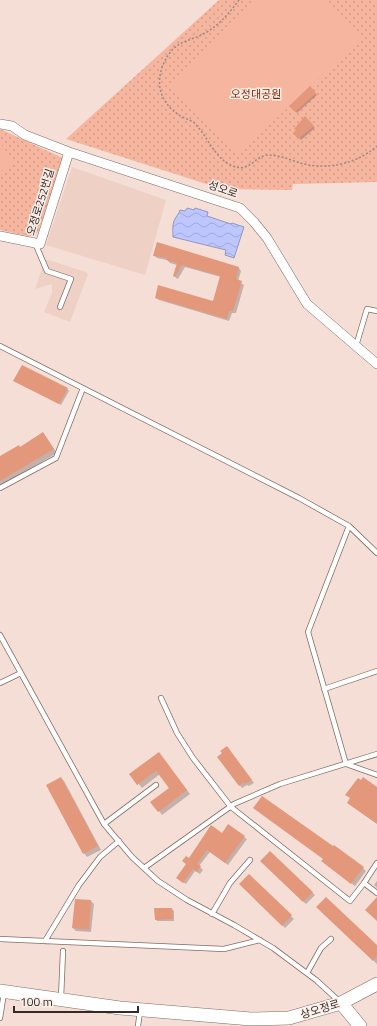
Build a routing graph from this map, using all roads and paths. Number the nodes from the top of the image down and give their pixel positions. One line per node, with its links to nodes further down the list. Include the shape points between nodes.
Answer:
1 (239, 0): 3 (path, via 215,26 204,34 182,42 172,50 162,69 159,88 171,108 196,124 222,159 233,166 248,166 262,156 268,155 306,164 334,165 354,160)
2 (0, 124): 4 (street, 성오로, via 12,126 25,135)
3 (377, 146)
4 (68, 152): 6 (street, 오정로252번길, via 40,244); 10 (street, 성오로, via 240,208 267,238 307,304)
5 (0, 236): 6 (street, 오정로252번길)
6 (35, 243): 7 (lane, via 47,271 71,279)
7 (60, 307)
8 (377, 311): 10 (lane, via 367,309)
9 (0, 346): 12 (lane)
10 (356, 346): 11 (street, 성오로)
11 (377, 364)
12 (83, 388): 13 (lane, via 56,458); 14 (lane)
13 (0, 488)
14 (349, 526): 15 (lane); 20 (lane, via 308,632)
15 (377, 553)
16 (0, 635): 18 (lane)
17 (377, 671): 20 (lane)
18 (21, 673): 19 (lane); 27 (lane)
19 (0, 683)
20 (324, 689): 23 (lane)
21 (161, 698): 26 (lane, via 177,733)
22 (377, 754): 23 (lane)
23 (346, 764): 24 (lane); 26 (lane, via 280,784)
24 (377, 775)
25 (156, 785): 27 (lane)
26 (230, 807): 31 (lane); 32 (lane, via 350,901)
27 (104, 824): 28 (lane)
28 (119, 841): 31 (lane); 38 (lane, via 100,857)
29 (250, 860): 34 (lane, via 230,883)
30 (377, 863): 32 (lane)
31 (144, 868): 34 (lane, via 158,881)
32 (364, 883): 33 (lane)
33 (377, 893)
34 (212, 914): 37 (lane)
35 (0, 939): 38 (lane)
36 (331, 939): 40 (lane, via 321,948)
37 (260, 940): 38 (lane, via 224,948); 40 (lane)
38 (45, 941)
39 (63, 951): 43 (lane)
40 (307, 973): 44 (lane)
41 (377, 984): 44 (street, 상오정로)
42 (2, 991): 43 (street, 상오정로); 46 (lane, 상오정로)
43 (61, 1000): 45 (street, 상오정로)
44 (342, 1003): 47 (street, 상오정로); 49 (street)
45 (140, 1010): 47 (street, 상오정로); 48 (lane)
46 (0, 1018)
47 (292, 1023)
48 (138, 1026)
49 (360, 1026)

